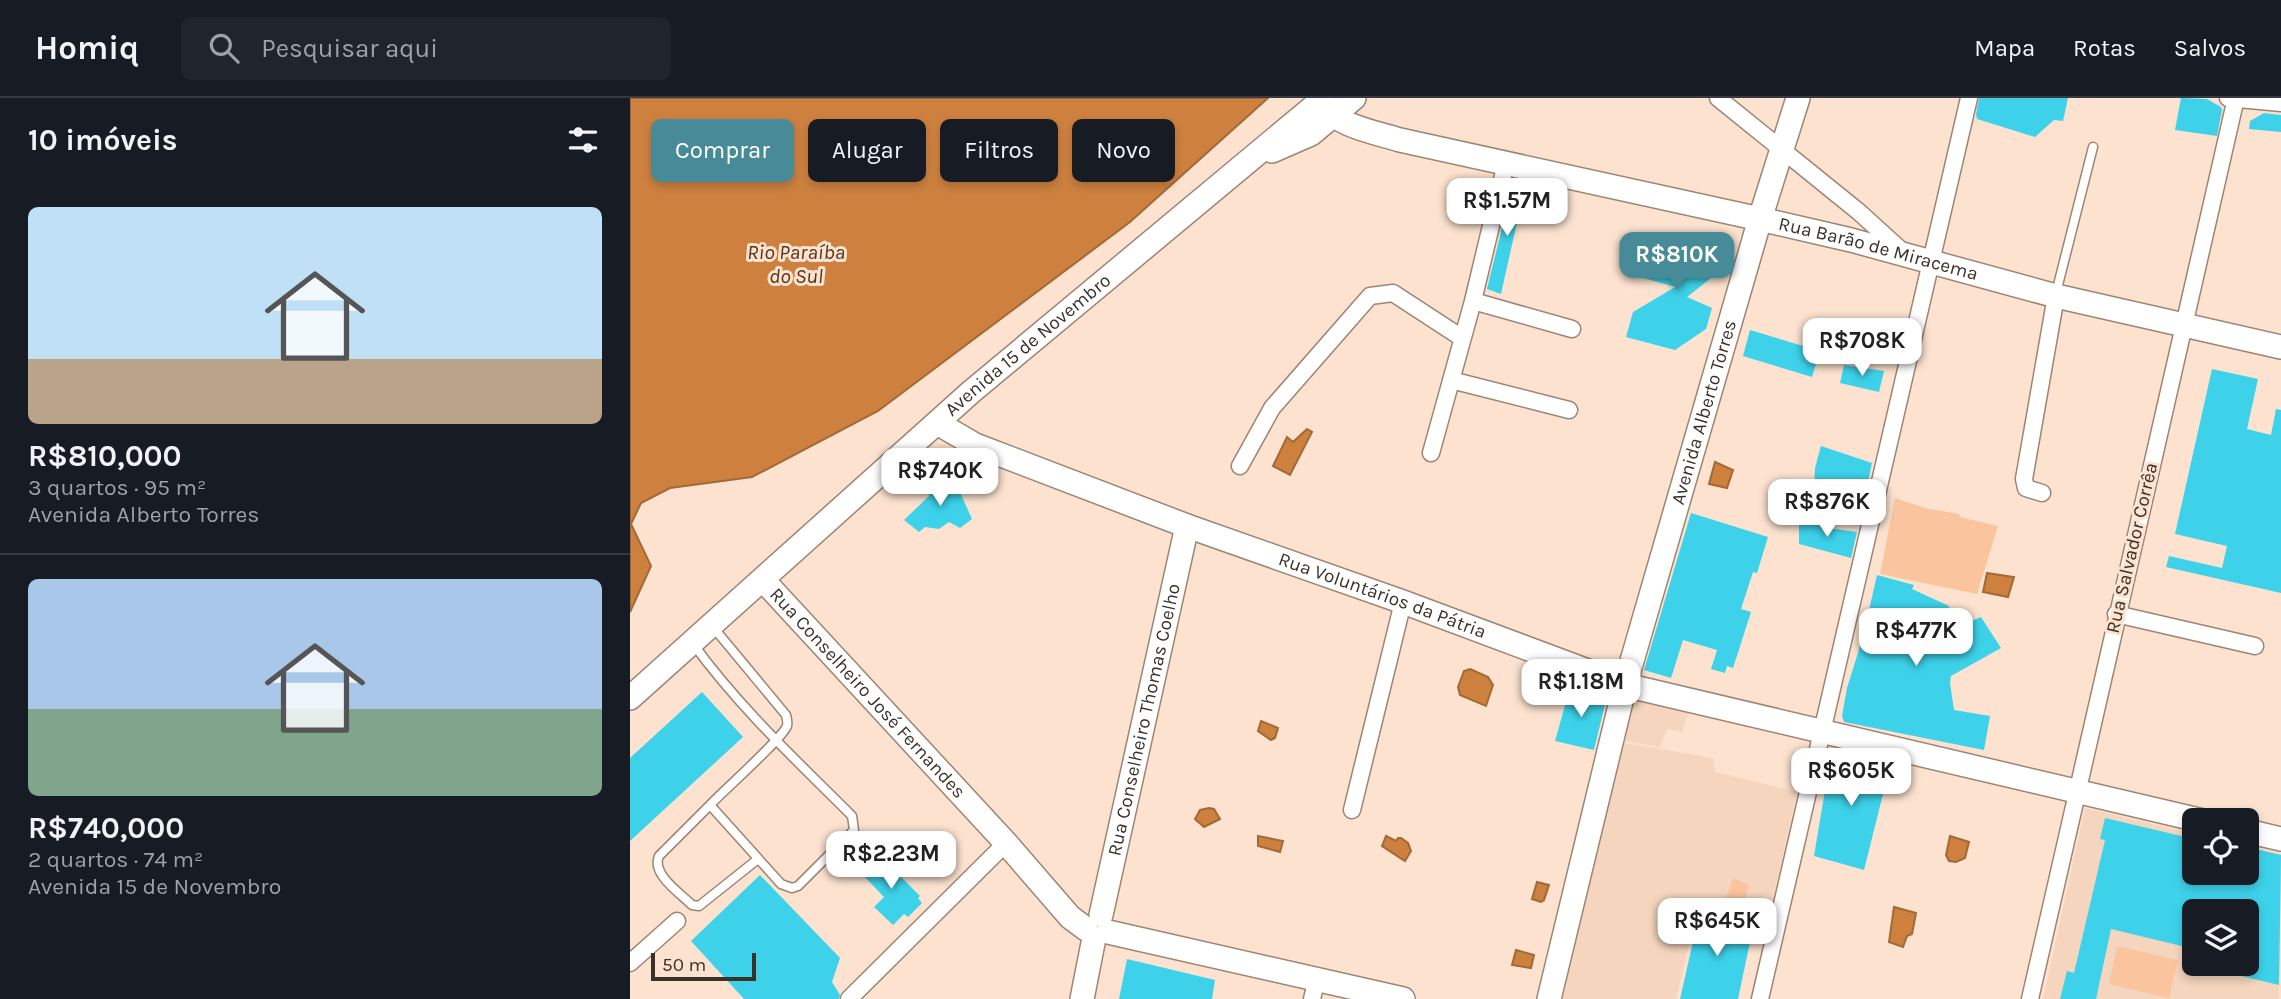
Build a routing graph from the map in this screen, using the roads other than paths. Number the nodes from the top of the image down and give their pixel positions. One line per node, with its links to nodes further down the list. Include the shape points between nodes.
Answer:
1 (1354, 98): 7 (main road, Avenida 15 de Novembro)
2 (1718, 98): 9 (street)
3 (1798, 98): 9 (main road, Avenida Alberto Torres)
4 (1969, 98): 15 (street)
5 (2233, 98): 6 (street); 18 (street, Rua Salvador Corrêa)
6 (2281, 103)
7 (1325, 106): 10 (main road, Rua Barão de Miracema, via 1362,129); 24 (main road, Avenida 15 de Novembro, via 1244,164)
8 (2093, 147): 16 (lane)
9 (1783, 150): 11 (street); 12 (main road, Avenida Alberto Torres)
10 (1506, 163): 12 (main road, Rua Barão de Miracema); 17 (street)
11 (1859, 212): 13 (street); 14 (street)
12 (1760, 219): 13 (main road, Rua Barão de Miracema); 35 (main road, Avenida Alberto Torres)
13 (1851, 240): 14 (main road, Rua Barão de Miracema)
14 (1907, 256): 15 (main road, Rua Barão de Miracema)
15 (1931, 262): 16 (main road, Rua Barão de Miracema); 37 (street)
16 (2056, 296): 18 (main road, Rua Barão de Miracema); 27 (street, via 2024,479 2026,488)
17 (1473, 301): 19 (street); 20 (street)
18 (2185, 323): 21 (main road, Rua Barão de Miracema); 31 (street, Rua Salvador Corrêa)
19 (1572, 329)
20 (1462, 338): 22 (street); 26 (street, via 1393,293 1370,296 1272,408)
21 (2281, 347)
22 (1451, 380): 23 (street); 25 (street)
23 (1569, 410)
24 (939, 424): 28 (main road, Rua Voluntários da Pátria, via 975,445); 29 (main road, Avenida 15 de Novembro)
25 (1431, 453)
26 (1240, 466)
27 (2042, 494)
28 (1187, 526): 30 (main road, Rua Voluntários da Pátria); 48 (main road, Rua Conselheiro Thomas Coelho)
29 (763, 580): 32 (main road, Avenida 15 de Novembro); 45 (main road, Rua Conselheiro José Fernandes)
30 (1404, 602): 35 (main road, Rua Voluntários da Pátria); 41 (street)
31 (2116, 614): 34 (street); 39 (street, Rua Salvador Corrêa)
32 (711, 625): 33 (main road, Avenida 15 de Novembro); 38 (lane, via 786,715 786,727)
33 (692, 643): 36 (main road, Avenida 15 de Novembro); 38 (lane)
34 (2256, 646)
35 (1625, 685): 37 (main road, Rua Voluntários da Pátria); 54 (main road, Avenida Alberto Torres)
36 (630, 698)
37 (1822, 732): 39 (main road, Rua Voluntários da Pátria); 55 (street)
38 (775, 740): 40 (lane); 46 (lane, via 852,816 854,830 792,888 781,884)
39 (2077, 790): 42 (main road, Rua Voluntários da Pátria); 56 (street, Rua Salvador Corrêa)
40 (710, 805): 46 (lane); 46 (lane, via 659,856 658,870 692,905 699,906)
41 (1352, 810)
42 (2182, 816)
43 (2259, 834): 44 (main road)
44 (2281, 839)
45 (1006, 843): 48 (main road, Rua Conselheiro José Fernandes, via 1070,916); 51 (street)
46 (758, 859)
47 (677, 921): 49 (street)
48 (1098, 928): 50 (main road); 52 (main road, Rua Conselheiro Thomas Coelho)
49 (630, 963)
50 (1315, 988): 53 (main road)
51 (849, 999)
52 (1082, 999)
53 (1403, 999)
54 (1549, 999)
55 (1760, 999)
56 (2030, 999)

